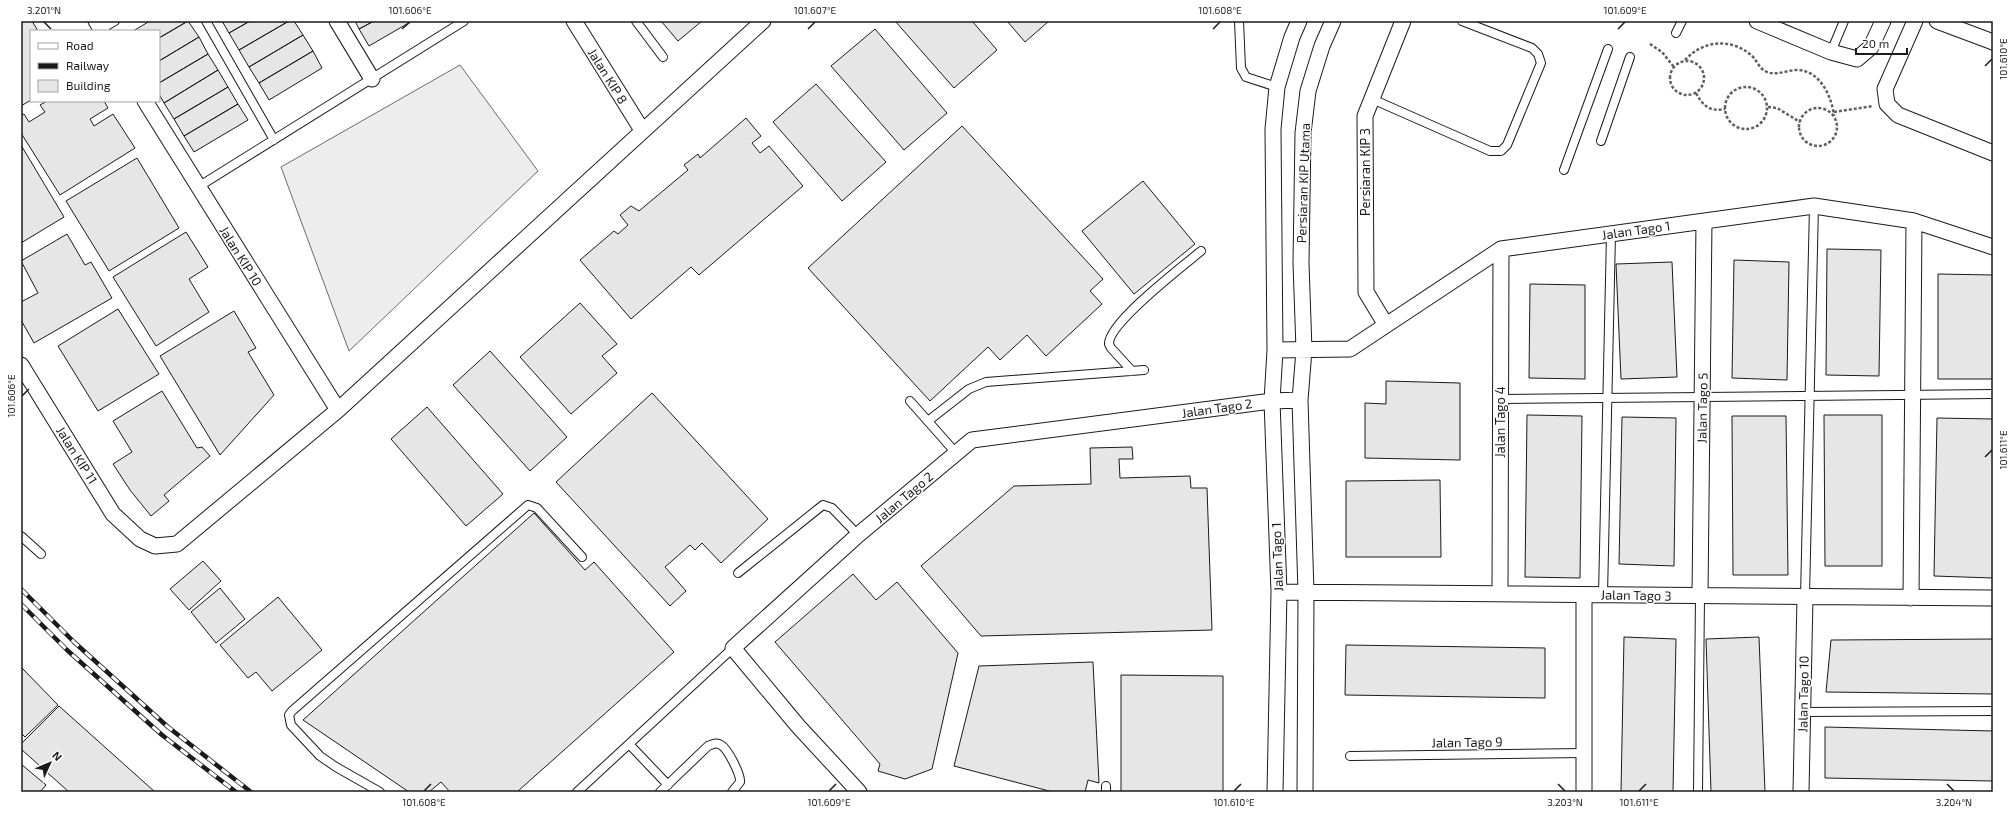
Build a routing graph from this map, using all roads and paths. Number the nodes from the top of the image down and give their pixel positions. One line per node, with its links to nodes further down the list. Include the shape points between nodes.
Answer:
1 (115, 21): 20 (lane)
2 (206, 21): 42 (lane)
3 (337, 21): 30 (street)
4 (464, 21): 19 (lane)
5 (574, 21): 41 (street, Jalan KIP 8)
6 (636, 21): 26 (lane)
7 (763, 21): 41 (street)
8 (1239, 21): 31 (lane, via 1243,74)
9 (1299, 21): 31 (street)
10 (1333, 21): 56 (street, Persiaran KIP Utama, via 1308,91 1303,133 1301,263)
11 (1403, 21): 33 (street, Persiaran KIP 3)
12 (1462, 21): 33 (lane, via 1532,48 1541,63 1507,145 1501,151 1490,151)
13 (1682, 21): 21 (lane)
14 (1757, 21): 25 (street)
15 (1844, 21): 25 (lane)
16 (1883, 21): 25 (street, via 1871,48 1857,59)
17 (1915, 21): 35 (street, via 1885,89)
18 (1937, 21): 22 (street)
19 (454, 24): 30 (lane)
20 (100, 27)
21 (1676, 33)
22 (1993, 42)
23 (1650, 44): 29 (path, via 1662,52)
24 (1608, 49): 45 (lane)
25 (1831, 52)
26 (663, 57)
27 (1630, 57): 43 (lane)
28 (1685, 60): 29 (path); 32 (path, via 1692,61 1703,69 1704,83); 38 (path, via 1698,48 1709,44 1732,44 1751,55 1766,72 1773,74 1796,70 1811,74 1826,90)
29 (1674, 67): 32 (path, via 1670,80 1672,87 1683,95)
30 (372, 79): 42 (lane)
31 (1277, 87): 55 (street, via 1272,173)
32 (1696, 93): 37 (path, via 1700,101 1709,108)
33 (1372, 99): 54 (street, Persiaran KIP 3, via 1365,116 1366,292)
34 (146, 102): 46 (street, Jalan KIP 10)
35 (1887, 104): 38 (path); 44 (street, via 1898,115)
36 (1768, 107): 37 (path, via 1764,121 1751,129 1737,127 1731,122); 37 (path, via 1762,93 1756,88 1741,87 1729,95); 40 (path, via 1777,108)
37 (1725, 109)
38 (1834, 112): 39 (path)
39 (1834, 116): 40 (path, via 1826,110 1814,109 1803,116); 40 (path, via 1838,126 1837,132 1829,143 1823,146 1810,144 1804,140)
40 (1800, 122)
41 (642, 130): 69 (street)
42 (274, 140): 46 (lane)
43 (1601, 141)
44 (1993, 153)
45 (1564, 170)
46 (198, 187): 69 (street, Jalan KIP 10)
47 (1814, 206): 48 (street, Jalan Tago 1); 49 (street, Jalan Tago 1); 62 (lane)
48 (1704, 221): 50 (street, Jalan Tago 1); 63 (street, Jalan Tago 5)
49 (1914, 221): 51 (street, Jalan Tago 1); 61 (street)
50 (1611, 234): 52 (street, Jalan Tago 1); 64 (lane)
51 (1993, 247)
52 (1501, 249): 54 (street, Jalan Tago 1); 65 (street, Jalan Tago 4)
53 (1201, 251): 59 (lane, via 1133,309 1111,335 1111,348)
54 (1386, 325): 56 (street, Jalan Tago 1, via 1350,348)
55 (1275, 350): 56 (street, Jalan Tago 1); 68 (street, Jalan Tago 1)
56 (1304, 350): 66 (street)
57 (21, 365): 69 (street, Jalan KIP 11, via 113,514 140,539 155,546 177,544)
58 (1144, 370): 59 (lane)
59 (1132, 371): 70 (lane, via 986,382 969,389)
60 (1993, 394): 61 (lane)
61 (1912, 395): 62 (lane); 84 (street)
62 (1810, 396): 63 (lane); 83 (lane)
63 (1702, 397): 64 (lane); 82 (street, Jalan Tago 5)
64 (1608, 398): 65 (lane); 81 (lane)
65 (1500, 399): 79 (street, Jalan Tago 4)
66 (1300, 400): 68 (street, Jalan Tago 2); 78 (street)
67 (910, 401): 70 (lane)
68 (1272, 401): 71 (street, Jalan Tago 2, via 972,440); 77 (street, Jalan Tago 1)
69 (338, 410)
70 (928, 421): 71 (lane)
71 (956, 453): 72 (street, Jalan Tago 2)
72 (858, 535): 76 (lane, via 832,508 823,505); 86 (street, Jalan Tago 2)
73 (21, 536): 74 (lane)
74 (41, 554)
75 (582, 557): 94 (lane, via 537,508 528,505 292,711 289,721 291,725 320,756)
76 (738, 572)
77 (1279, 592): 78 (street, Jalan Tago 3); 98 (street, Jalan Tago 1)
78 (1306, 592): 79 (street, Jalan Tago 3); 99 (street)
79 (1500, 594): 80 (street, Jalan Tago 3)
80 (1584, 595): 81 (street, Jalan Tago 3); 90 (street)
81 (1603, 595): 82 (street, Jalan Tago 3)
82 (1700, 596): 83 (street, Jalan Tago 3); 101 (lane)
83 (1805, 597): 84 (street, Jalan Tago 3); 88 (street, Jalan Tago 10)
84 (1911, 598): 85 (street, Jalan Tago 3)
85 (1993, 598)
86 (733, 648): 89 (lane); 97 (street, via 798,726)
87 (1993, 711): 88 (lane)
88 (1803, 712): 102 (street, Jalan Tago 10)
89 (629, 744): 92 (lane); 93 (lane)
90 (1584, 753): 91 (lane, Jalan Tago 9); 100 (street)
91 (1350, 756)
92 (668, 784): 95 (lane); 96 (lane, via 714,743 724,748 740,774 740,782)
93 (583, 790)
94 (380, 792)
95 (660, 792)
96 (732, 792)
97 (859, 792)
98 (1275, 792)
99 (1305, 792)
100 (1584, 792)
101 (1698, 792)
102 (1801, 792)

